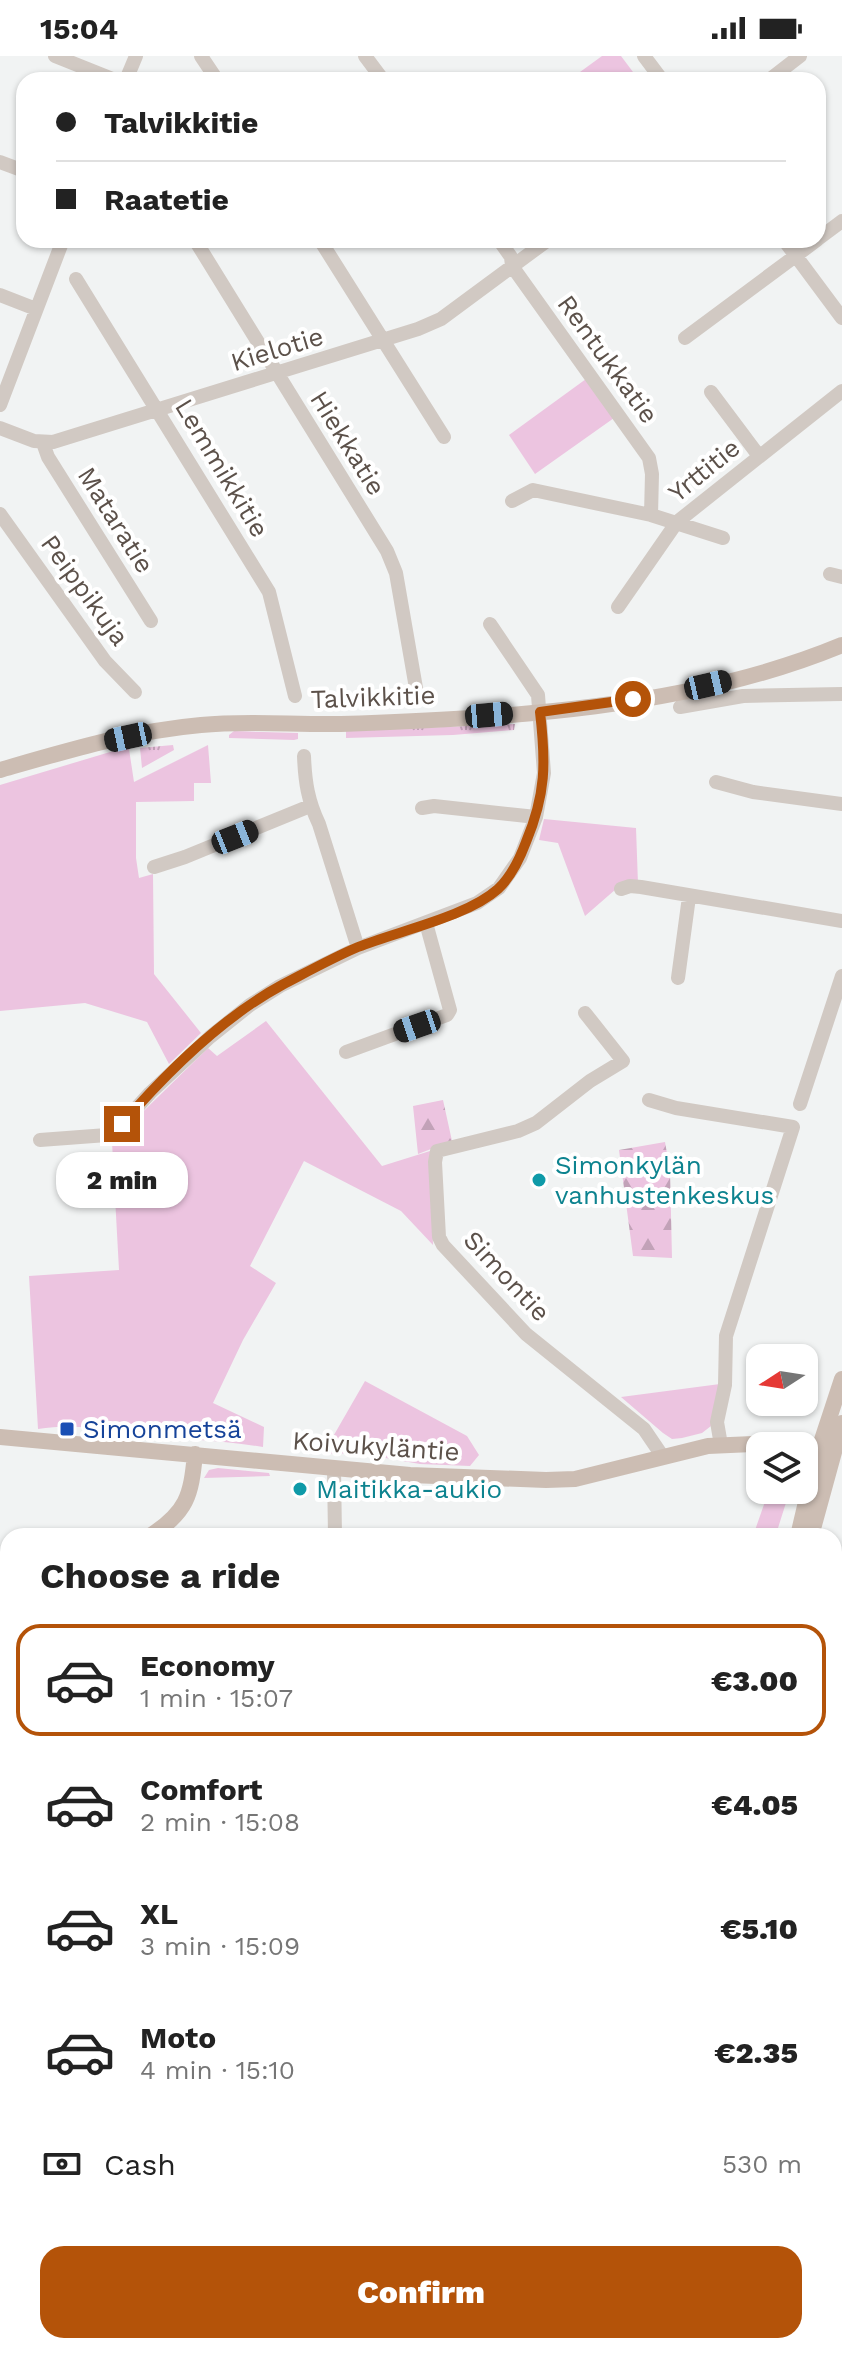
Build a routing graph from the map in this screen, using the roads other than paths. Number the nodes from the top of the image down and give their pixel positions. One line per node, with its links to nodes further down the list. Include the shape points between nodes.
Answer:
1 (55, 56): 3 (street)
2 (800, 56): 4 (street)
3 (95, 72)
4 (779, 72)
5 (842, 221): 6 (street)
6 (826, 233)
7 (60, 248): 18 (street)
8 (200, 248): 22 (street, Hiekkatie)
9 (325, 248): 21 (street)
10 (505, 248): 15 (street, Rentukkatie)
11 (537, 248): 15 (street, Kielotie)
12 (790, 248): 14 (street)
13 (806, 248): 14 (street)
14 (796, 256): 19 (street); 20 (street)
15 (512, 266): 21 (street, Kielotie, via 441,319); 33 (street, Rentukkatie, via 649,458)
16 (76, 279): 26 (street, Lemmikkitie)
17 (0, 295): 18 (street)
18 (36, 309): 25 (street)
19 (842, 318)
20 (685, 338)
21 (384, 340): 22 (street, Kielotie); 28 (street)
22 (276, 374): 26 (street, Kielotie); 40 (street, Hiekkatie, via 393,562)
23 (842, 391): 30 (street, Yrttitie)
24 (711, 392): 30 (street)
25 (0, 405)
26 (159, 411): 29 (street, Kielotie); 43 (street, Lemmikkitie, via 269,592)
27 (0, 428): 29 (street)
28 (444, 437)
29 (43, 443): 37 (street, Mataratie)
30 (759, 456): 34 (street, Yrttitie)
31 (512, 501): 33 (street, via 533,490)
32 (0, 514): 41 (street, Peippikuja, via 105,661)
33 (651, 515): 34 (street)
34 (677, 522): 35 (street); 36 (street, Yrttitie)
35 (723, 538)
36 (618, 607)
37 (151, 621)
38 (490, 624): 45 (street, via 538,695)
39 (842, 645): 45 (main road, Talvikkitie, via 708,685)
40 (416, 688)
41 (135, 692)
42 (842, 694): 44 (street, via 743,696)
43 (295, 696)
44 (680, 707)
45 (540, 712): 47 (main road, Talvikkitie, via 201,725 83,746); 52 (street, via 544,773)
46 (304, 756): 50 (street)
47 (0, 770)
48 (716, 782): 49 (street)
49 (842, 804)
50 (310, 806): 53 (street); 58 (street)
51 (422, 808): 52 (street)
52 (536, 817): 57 (street, via 520,858 499,888 477,903)
53 (154, 867)
54 (621, 889): 55 (street, via 641,887)
55 (689, 897): 56 (street); 60 (street)
56 (842, 921)
57 (426, 923): 58 (street); 62 (street, via 450,1010 447,1015)
58 (358, 948): 65 (street, via 250,1005 107,1135)
59 (842, 976): 64 (street)
60 (678, 978)
61 (585, 1013): 72 (street, Simontie, via 623,1061 536,1123 437,1151 439,1237 526,1334 644,1429)
62 (346, 1052)
63 (649, 1100): 69 (street, via 793,1127 726,1336 725,1385 717,1422)
64 (800, 1104)
65 (40, 1140)
66 (842, 1379): 73 (main road)
67 (842, 1423): 73 (main road)
68 (0, 1437): 71 (main road, Koivukyläntie)
69 (721, 1445): 70 (main road, Koivukyläntie); 72 (main road, Koivukyläntie)
70 (746, 1446)
71 (195, 1454): 74 (main road, Koivukyläntie); 75 (main road, via 185,1504)
72 (663, 1457): 74 (main road, Koivukyläntie, via 561,1480)
73 (819, 1463): 77 (main road); 78 (main road)
74 (334, 1469): 76 (street)
75 (160, 1528)
76 (335, 1528)
77 (800, 1528)
78 (812, 1528)

